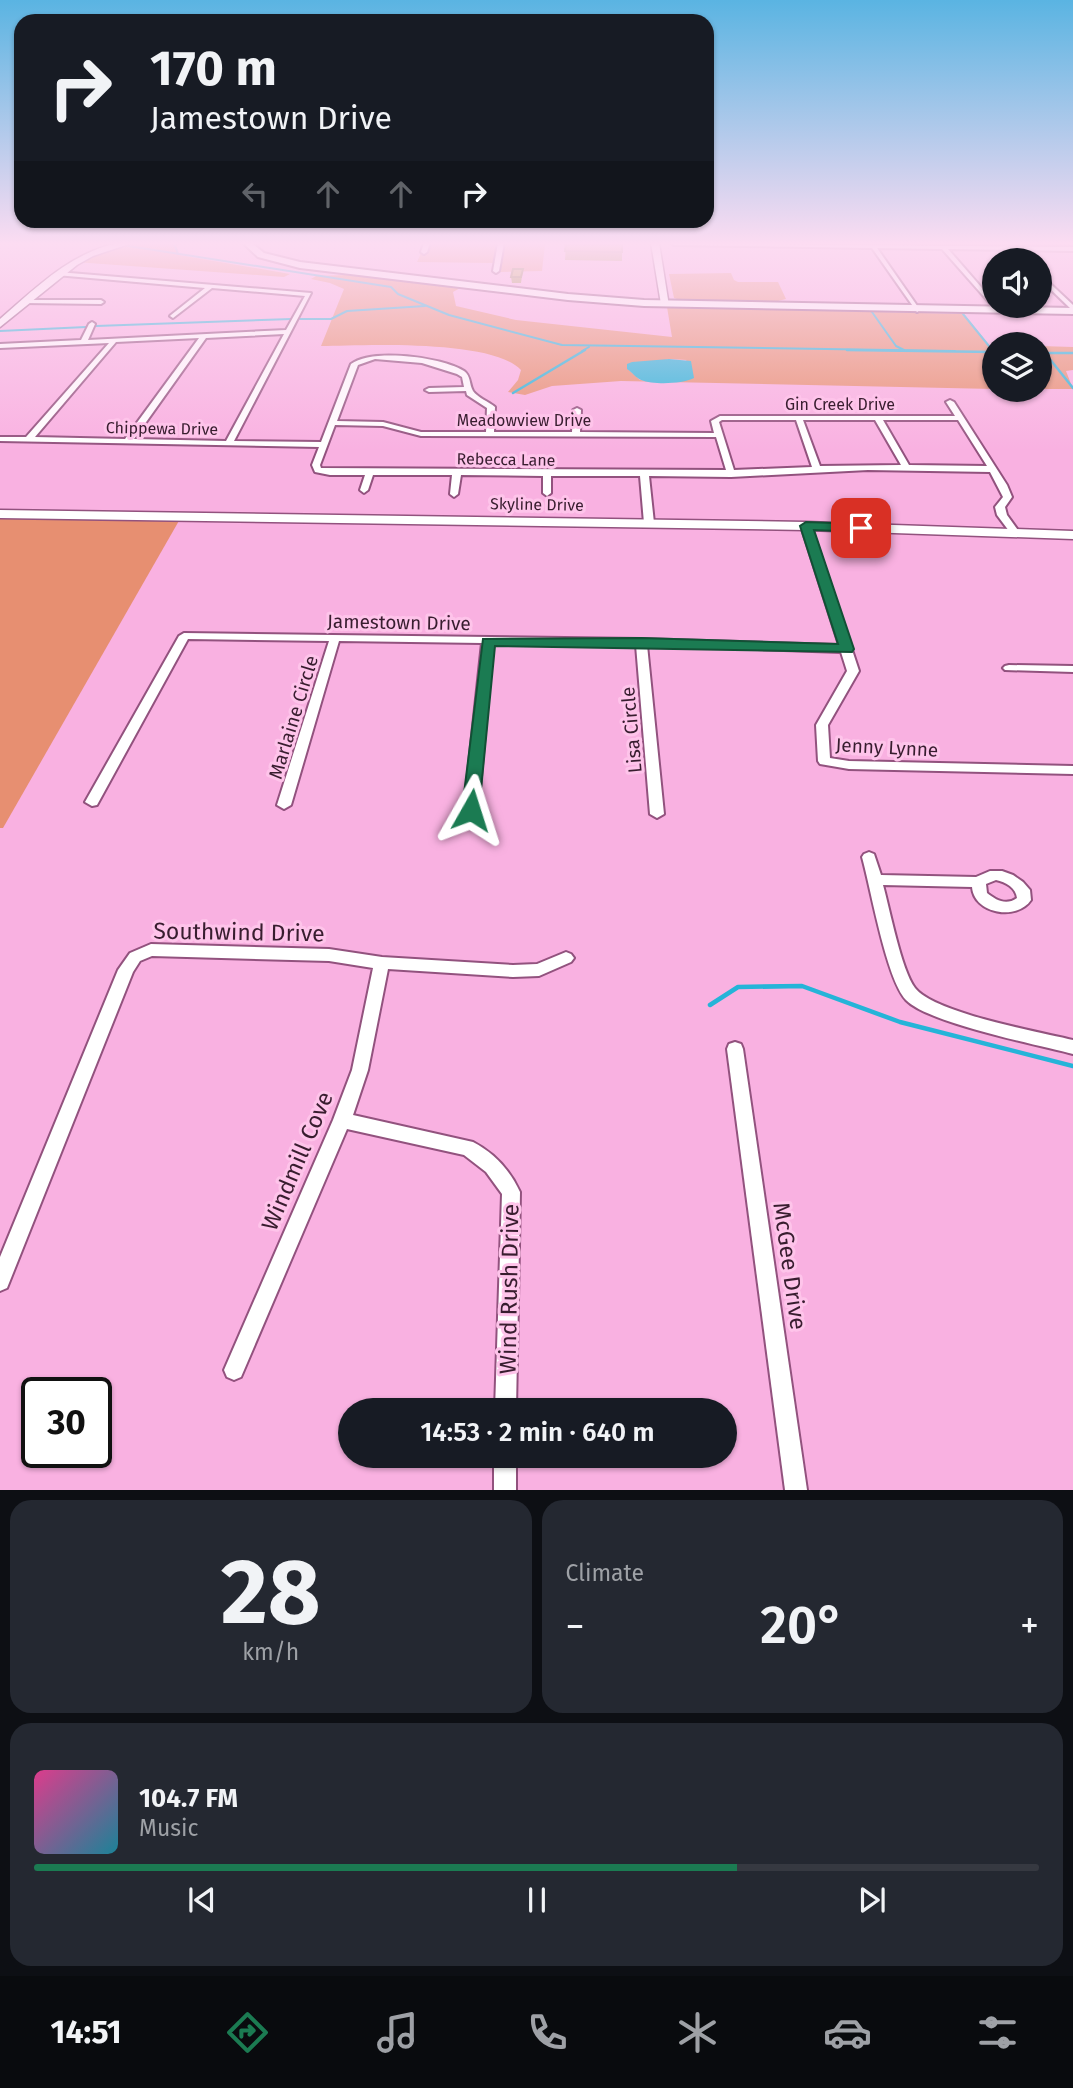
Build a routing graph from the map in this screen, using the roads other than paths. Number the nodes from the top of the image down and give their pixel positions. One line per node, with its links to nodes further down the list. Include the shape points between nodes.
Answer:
1 (14, 313): 5 (street)
2 (177, 313): 4 (street)
3 (299, 313): 7 (street)
4 (173, 316)
5 (0, 324)
6 (92, 324): 10 (street)
7 (288, 332): 8 (street); 26 (street)
8 (204, 337): 9 (street); 25 (street)
9 (114, 341): 10 (street); 24 (street)
10 (84, 342): 11 (street)
11 (0, 346)
12 (467, 389): 13 (street); 19 (street, Rebecca Lane, via 465,376 428,361 359,360); 20 (street, Rebecca Lane, via 491,407)
13 (429, 390)
14 (950, 402): 17 (street)
15 (577, 410): 21 (street)
16 (878, 418): 17 (street, Gin Creek Drive); 18 (street, Gin Creek Drive); 28 (street)
17 (960, 418): 30 (street)
18 (799, 419): 22 (street, Gin Creek Drive, via 720,418 715,421); 29 (street)
19 (332, 423): 20 (street, Meadowview Drive, via 383,424 421,434); 27 (street, Rebecca Lane)
20 (490, 433): 21 (street, Meadowview Drive)
21 (576, 434): 22 (street, Meadowview Drive)
22 (717, 435): 35 (street)
23 (0, 439): 24 (street, Chippewa Drive)
24 (29, 439): 25 (street, Chippewa Drive)
25 (128, 441): 26 (street, Chippewa Drive)
26 (229, 443): 27 (street, Chippewa Drive)
27 (323, 445): 31 (street, Rebecca Lane, via 318,470)
28 (906, 467): 29 (street, Rebecca Lane); 30 (street, Rebecca Lane)
29 (817, 469): 35 (street, Rebecca Lane)
30 (992, 469): 42 (street, via 1006,491 1008,497 1000,507)
31 (370, 472): 32 (street, Rebecca Lane); 36 (street)
32 (457, 473): 33 (street, Rebecca Lane); 38 (street)
33 (547, 474): 34 (street, Rebecca Lane); 37 (street)
34 (644, 474): 35 (street, Rebecca Lane); 40 (street)
35 (732, 474)
36 (364, 489)
37 (547, 493)
38 (454, 494)
39 (0, 514): 40 (street, Skyline Drive)
40 (649, 523): 41 (street, Skyline Drive)
41 (806, 526): 42 (street, Skyline Drive); 47 (street, Jenny Lynne)
42 (1014, 533): 43 (street, Skyline Drive)
43 (1073, 535)
44 (335, 638): 45 (street, Jamestown Drive); 51 (street, Jamestown Drive, via 184,635); 52 (street, Marlaine Circle)
45 (488, 642): 46 (street, Jamestown Drive); 53 (street)
46 (641, 642): 47 (street, Jamestown Drive); 54 (street, Lisa Circle)
47 (846, 649): 50 (street, Jenny Lynne, via 853,671 822,725 824,761)
48 (1009, 668): 49 (street)
49 (1073, 669)
50 (1073, 770)
51 (92, 802)
52 (284, 805)
53 (471, 810)
54 (657, 814)
55 (869, 857): 56 (street)
56 (876, 880): 57 (street); 60 (street, via 902,972 917,1000 950,1014)
57 (979, 882)
58 (566, 958): 59 (street, Southwind Drive, via 539,970 513,971)
59 (382, 963): 62 (street, Windmill Cove, via 360,1070); 63 (street, Southwind Drive, via 329,955 151,950 135,957)
60 (1073, 1047)
61 (735, 1049): 68 (street, McGee Drive)
62 (342, 1120): 64 (street, Windmill Cove); 65 (street, Wind Rush Drive, via 467,1148 484,1156 511,1192)
63 (0, 1281)
64 (234, 1370)
65 (506, 1398)
66 (505, 1468): 67 (street)
67 (505, 1489)
68 (796, 1489)

